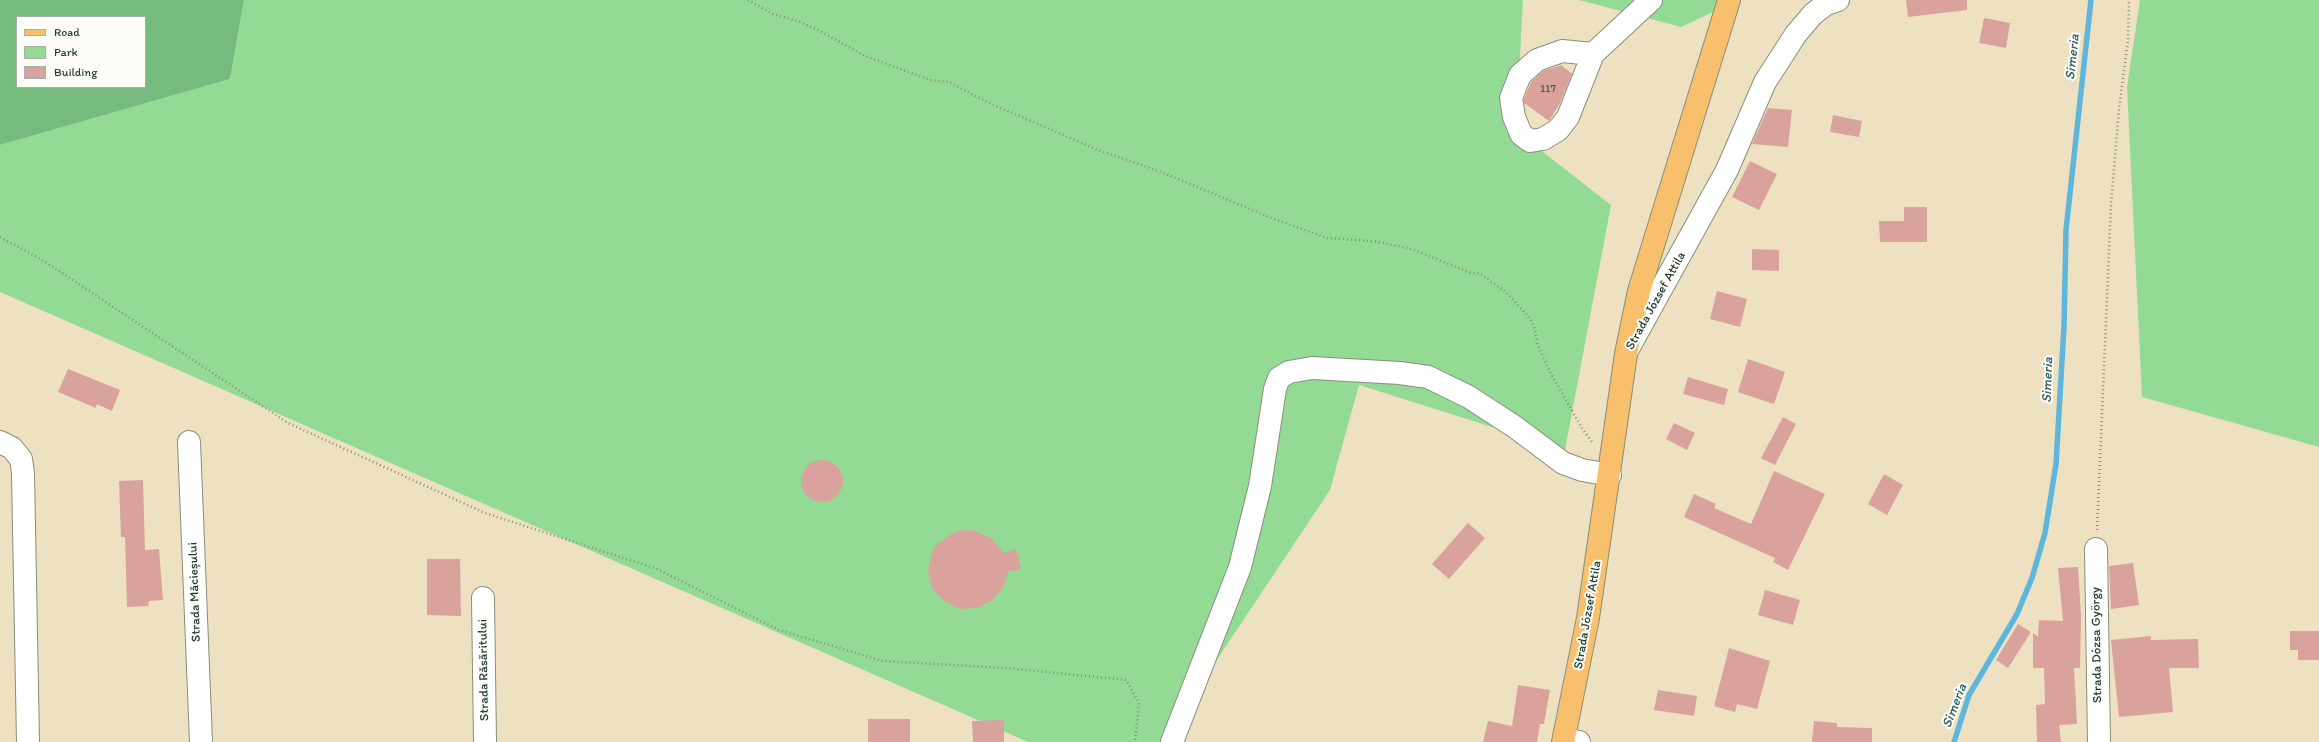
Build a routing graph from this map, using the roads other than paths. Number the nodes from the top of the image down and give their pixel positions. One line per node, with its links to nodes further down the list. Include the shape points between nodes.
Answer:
1 (1651, 0): 4 (street)
2 (1729, 0): 5 (main road, via 1649,255)
3 (1838, 0): 5 (street, Strada József Attila, via 1826,4 1813,14 1796,34 1765,82 1727,170)
4 (1593, 54)
5 (1626, 354): 8 (main road, Strada József Attila)
6 (0, 442): 12 (street, via 12,448 21,459 24,473)
7 (189, 442): 13 (street, Strada Măcieșului)
8 (1610, 475): 11 (main road, Strada József Attila); 15 (street, via 1582,470 1563,462 1516,427 1469,397 1428,377 1312,368 1289,372 1279,378 1275,389 1260,486 1240,567)
9 (2096, 549): 16 (street, Strada Dózsa György)
10 (483, 598): 14 (street, Strada Răsăritului)
11 (1568, 741)
12 (28, 742)
13 (201, 742)
14 (485, 742)
15 (1172, 742)
16 (2099, 742)

